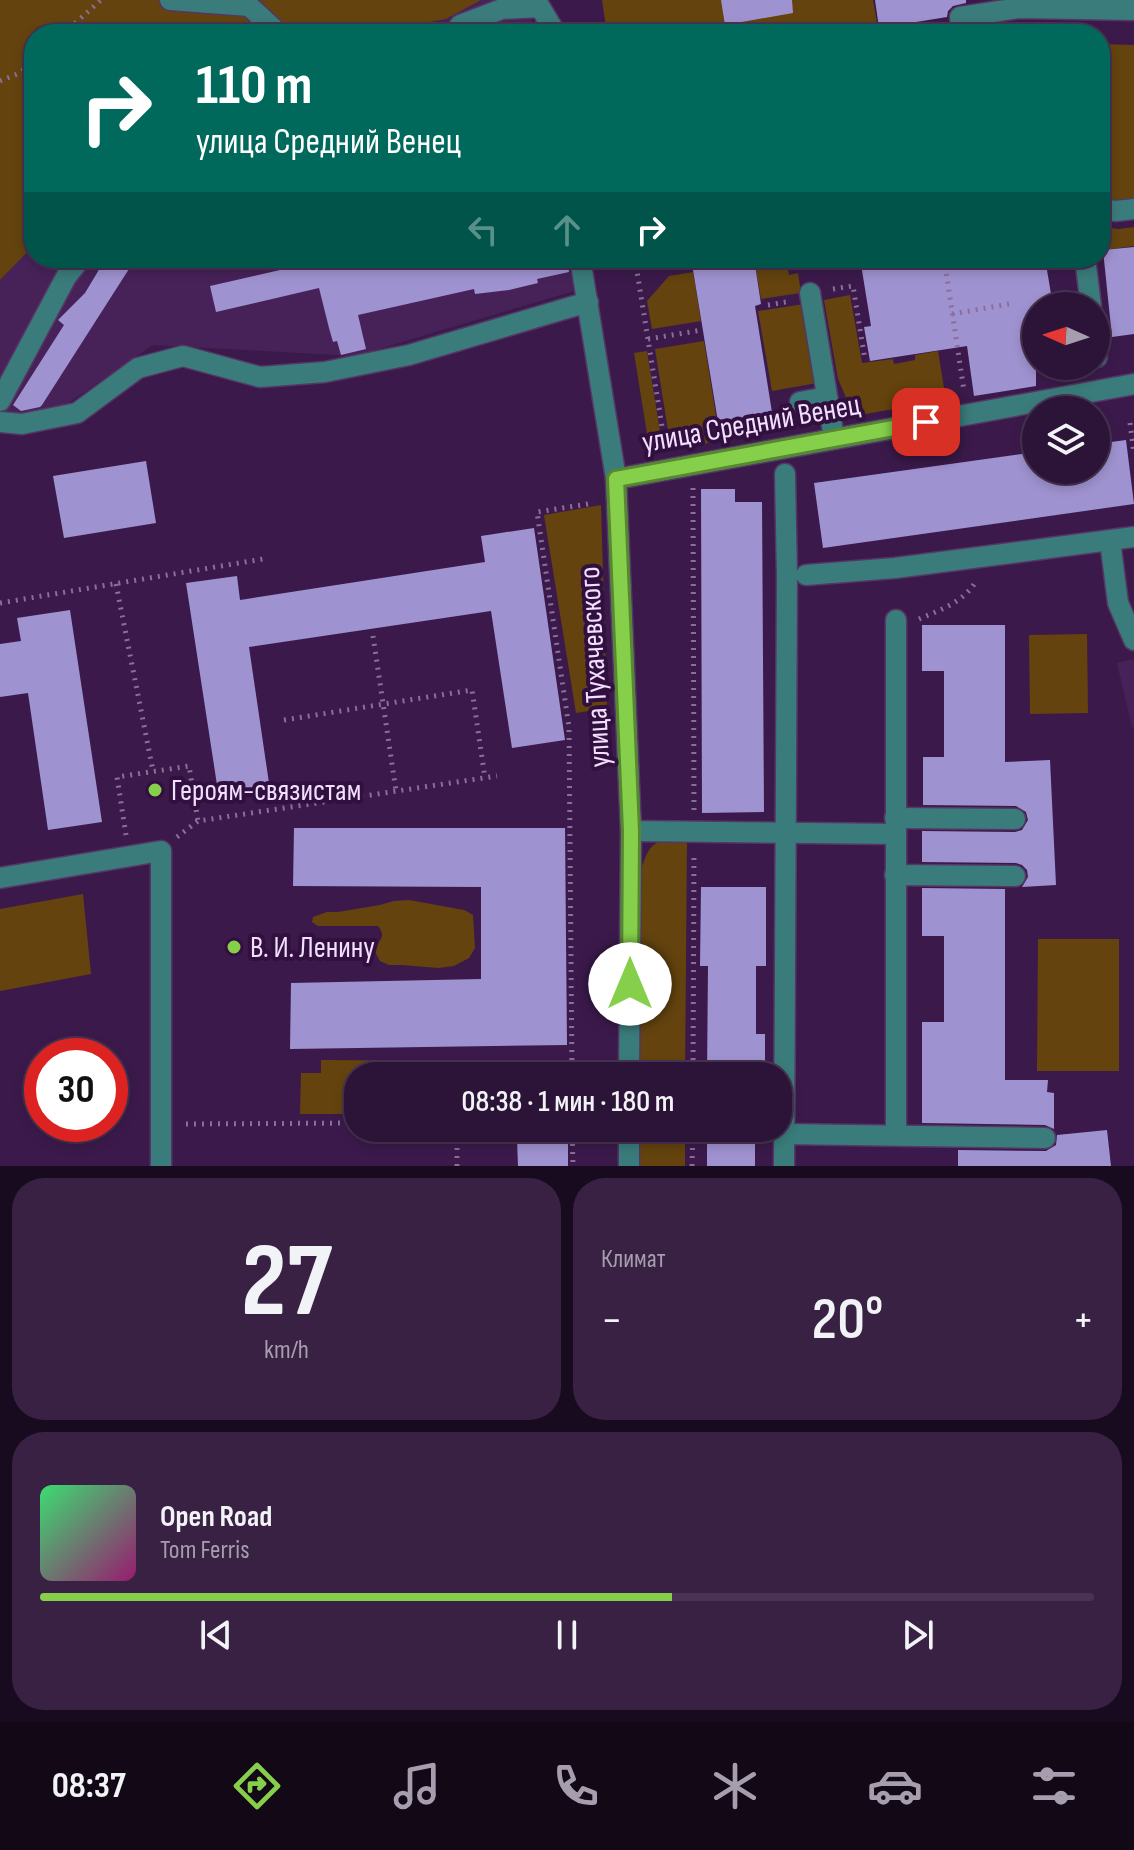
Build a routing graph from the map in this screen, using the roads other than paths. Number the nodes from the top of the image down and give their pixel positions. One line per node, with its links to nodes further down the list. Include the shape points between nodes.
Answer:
1 (170, 0): 4 (street, via 249,6)
2 (1134, 10): 3 (street, via 1019,8)
3 (960, 17)
4 (269, 24)
5 (463, 24): 6 (street, via 502,9 540,7)
6 (550, 24)
7 (1134, 209): 8 (street)
8 (1110, 210)
9 (73, 268): 17 (street)
10 (582, 268): 14 (street, улица Тухачевского)
11 (1086, 268): 12 (street)
12 (1089, 292)
13 (810, 293): 16 (street)
14 (588, 302): 19 (street, via 409,355 325,372 260,377 183,356 138,368 77,413 22,424); 22 (street, улица Тухачевского)
15 (1134, 384): 20 (street, улица Средний Венец)
16 (827, 397): 18 (street); 20 (street)
17 (0, 401)
18 (800, 402)
19 (0, 422)
20 (834, 438): 22 (street, улица Средний Венец, via 669,469)
21 (785, 474): 31 (street)
22 (616, 489): 30 (street, улица Тухачевского)
23 (1134, 537): 24 (street)
24 (1110, 541): 25 (street); 27 (street, via 1118,603)
25 (806, 575)
26 (896, 625): 29 (street)
27 (1134, 640)
28 (1015, 819): 29 (street)
29 (896, 826): 31 (street); 32 (street)
30 (631, 831): 31 (street); 35 (street, улица Тухачевского)
31 (786, 834): 36 (street)
32 (895, 875): 33 (street); 38 (street)
33 (1015, 876)
34 (0, 878): 42 (street, via 161,851)
35 (629, 1062)
36 (784, 1062)
37 (792, 1134): 38 (street)
38 (896, 1135): 39 (street)
39 (1045, 1138)
40 (629, 1142): 43 (street)
41 (784, 1142): 44 (street)
42 (161, 1166)
43 (629, 1166)
44 (784, 1166)

